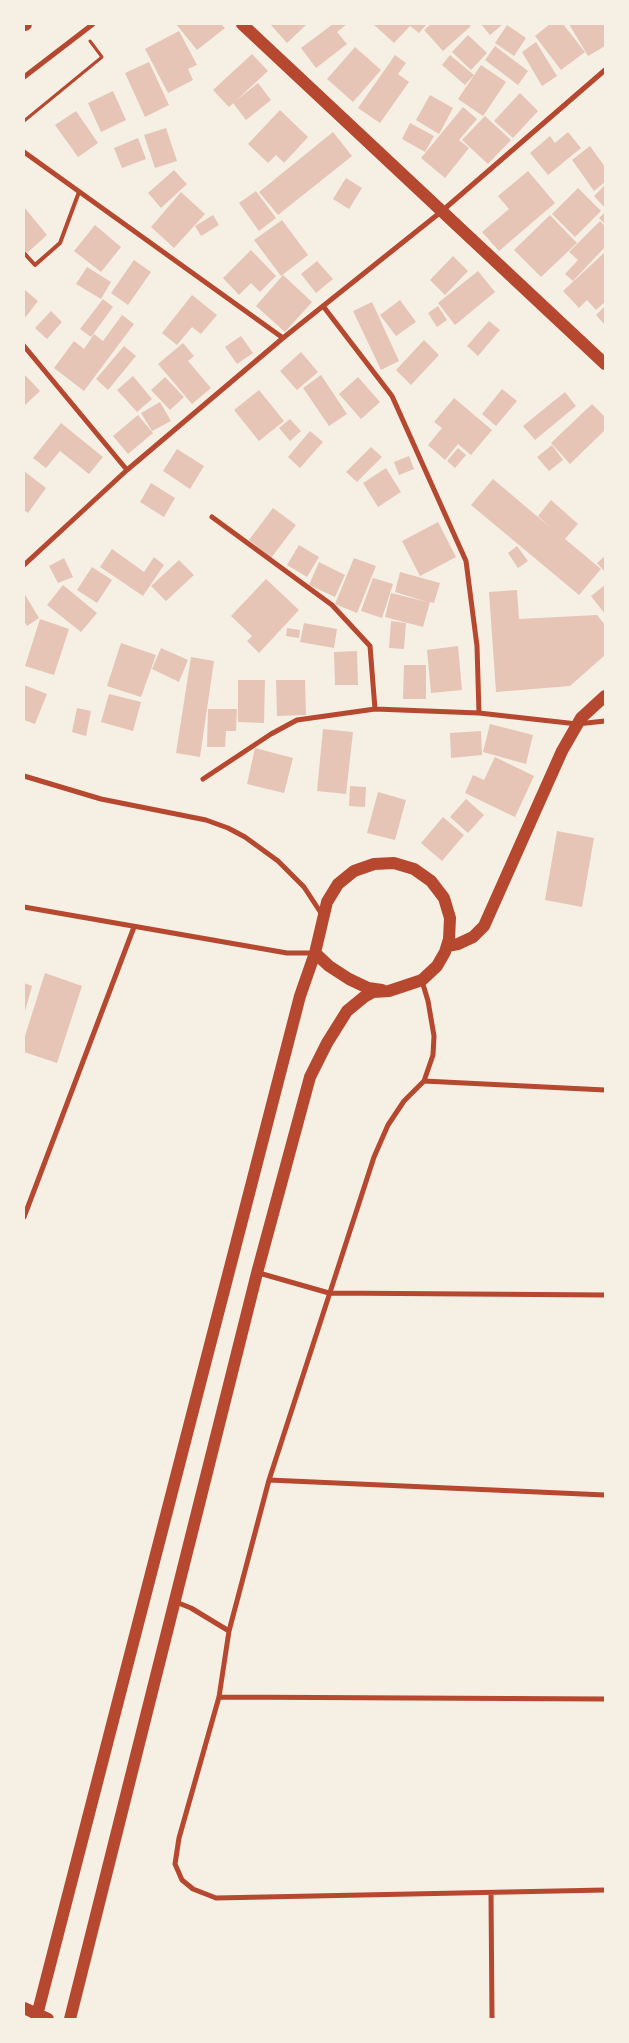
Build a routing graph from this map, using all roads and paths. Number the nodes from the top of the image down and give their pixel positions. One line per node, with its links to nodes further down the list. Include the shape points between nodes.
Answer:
1 (93, 24): 3 (street)
2 (242, 24): 9 (main road)
3 (84, 32): 5 (street); 6 (path, via 102,57)
4 (605, 70): 9 (street)
5 (24, 77)
6 (24, 121)
7 (24, 152): 8 (street)
8 (79, 192): 10 (lane, via 60,243 35,265); 12 (street)
9 (442, 211): 11 (street); 14 (main road)
10 (24, 253)
11 (323, 306): 12 (street); 20 (street, via 392,396 466,561 476,646)
12 (283, 338): 15 (street)
13 (24, 346): 15 (street)
14 (605, 364)
15 (127, 470): 17 (street)
16 (212, 517): 19 (street, via 332,605 370,646)
17 (24, 565)
18 (605, 696): 22 (main road)
19 (375, 709): 20 (street); 24 (street, via 297,720)
20 (478, 713): 22 (street)
21 (605, 721): 22 (street)
22 (577, 724): 28 (main road, via 484,926 473,937)
23 (24, 776): 26 (street, via 101,799 206,820 228,828 278,861 304,887)
24 (202, 779)
25 (24, 907): 27 (street)
26 (324, 917): 28 (main road, via 327,902 338,884 354,871 374,864 394,863 414,869 431,881 444,898 450,918); 29 (main road)
27 (134, 927): 29 (street, via 286,953); 34 (street)
28 (447, 946): 30 (main road, via 436,966)
29 (316, 953): 31 (main road, via 349,979 368,988); 47 (main road, via 300,996)
30 (422, 980): 31 (main road); 32 (street, via 434,1036)
31 (389, 991): 35 (main road, via 364,996 348,1011 317,1060)
32 (424, 1081): 33 (street); 36 (street, via 404,1101 388,1125 374,1157)
33 (605, 1090)
34 (24, 1217)
35 (257, 1273): 36 (street); 40 (main road)
36 (329, 1293): 37 (street); 38 (street)
37 (605, 1295)
38 (269, 1480): 39 (street); 41 (street)
39 (605, 1495)
40 (176, 1602): 41 (street); 48 (main road)
41 (229, 1631): 42 (street)
42 (219, 1697): 43 (street); 45 (street, via 174,1864 182,1880 193,1889 216,1898)
43 (605, 1699)
44 (605, 1890): 45 (street)
45 (491, 1893): 49 (street)
46 (24, 2008): 47 (main road)
47 (40, 2018)
48 (70, 2019)
49 (492, 2019)

